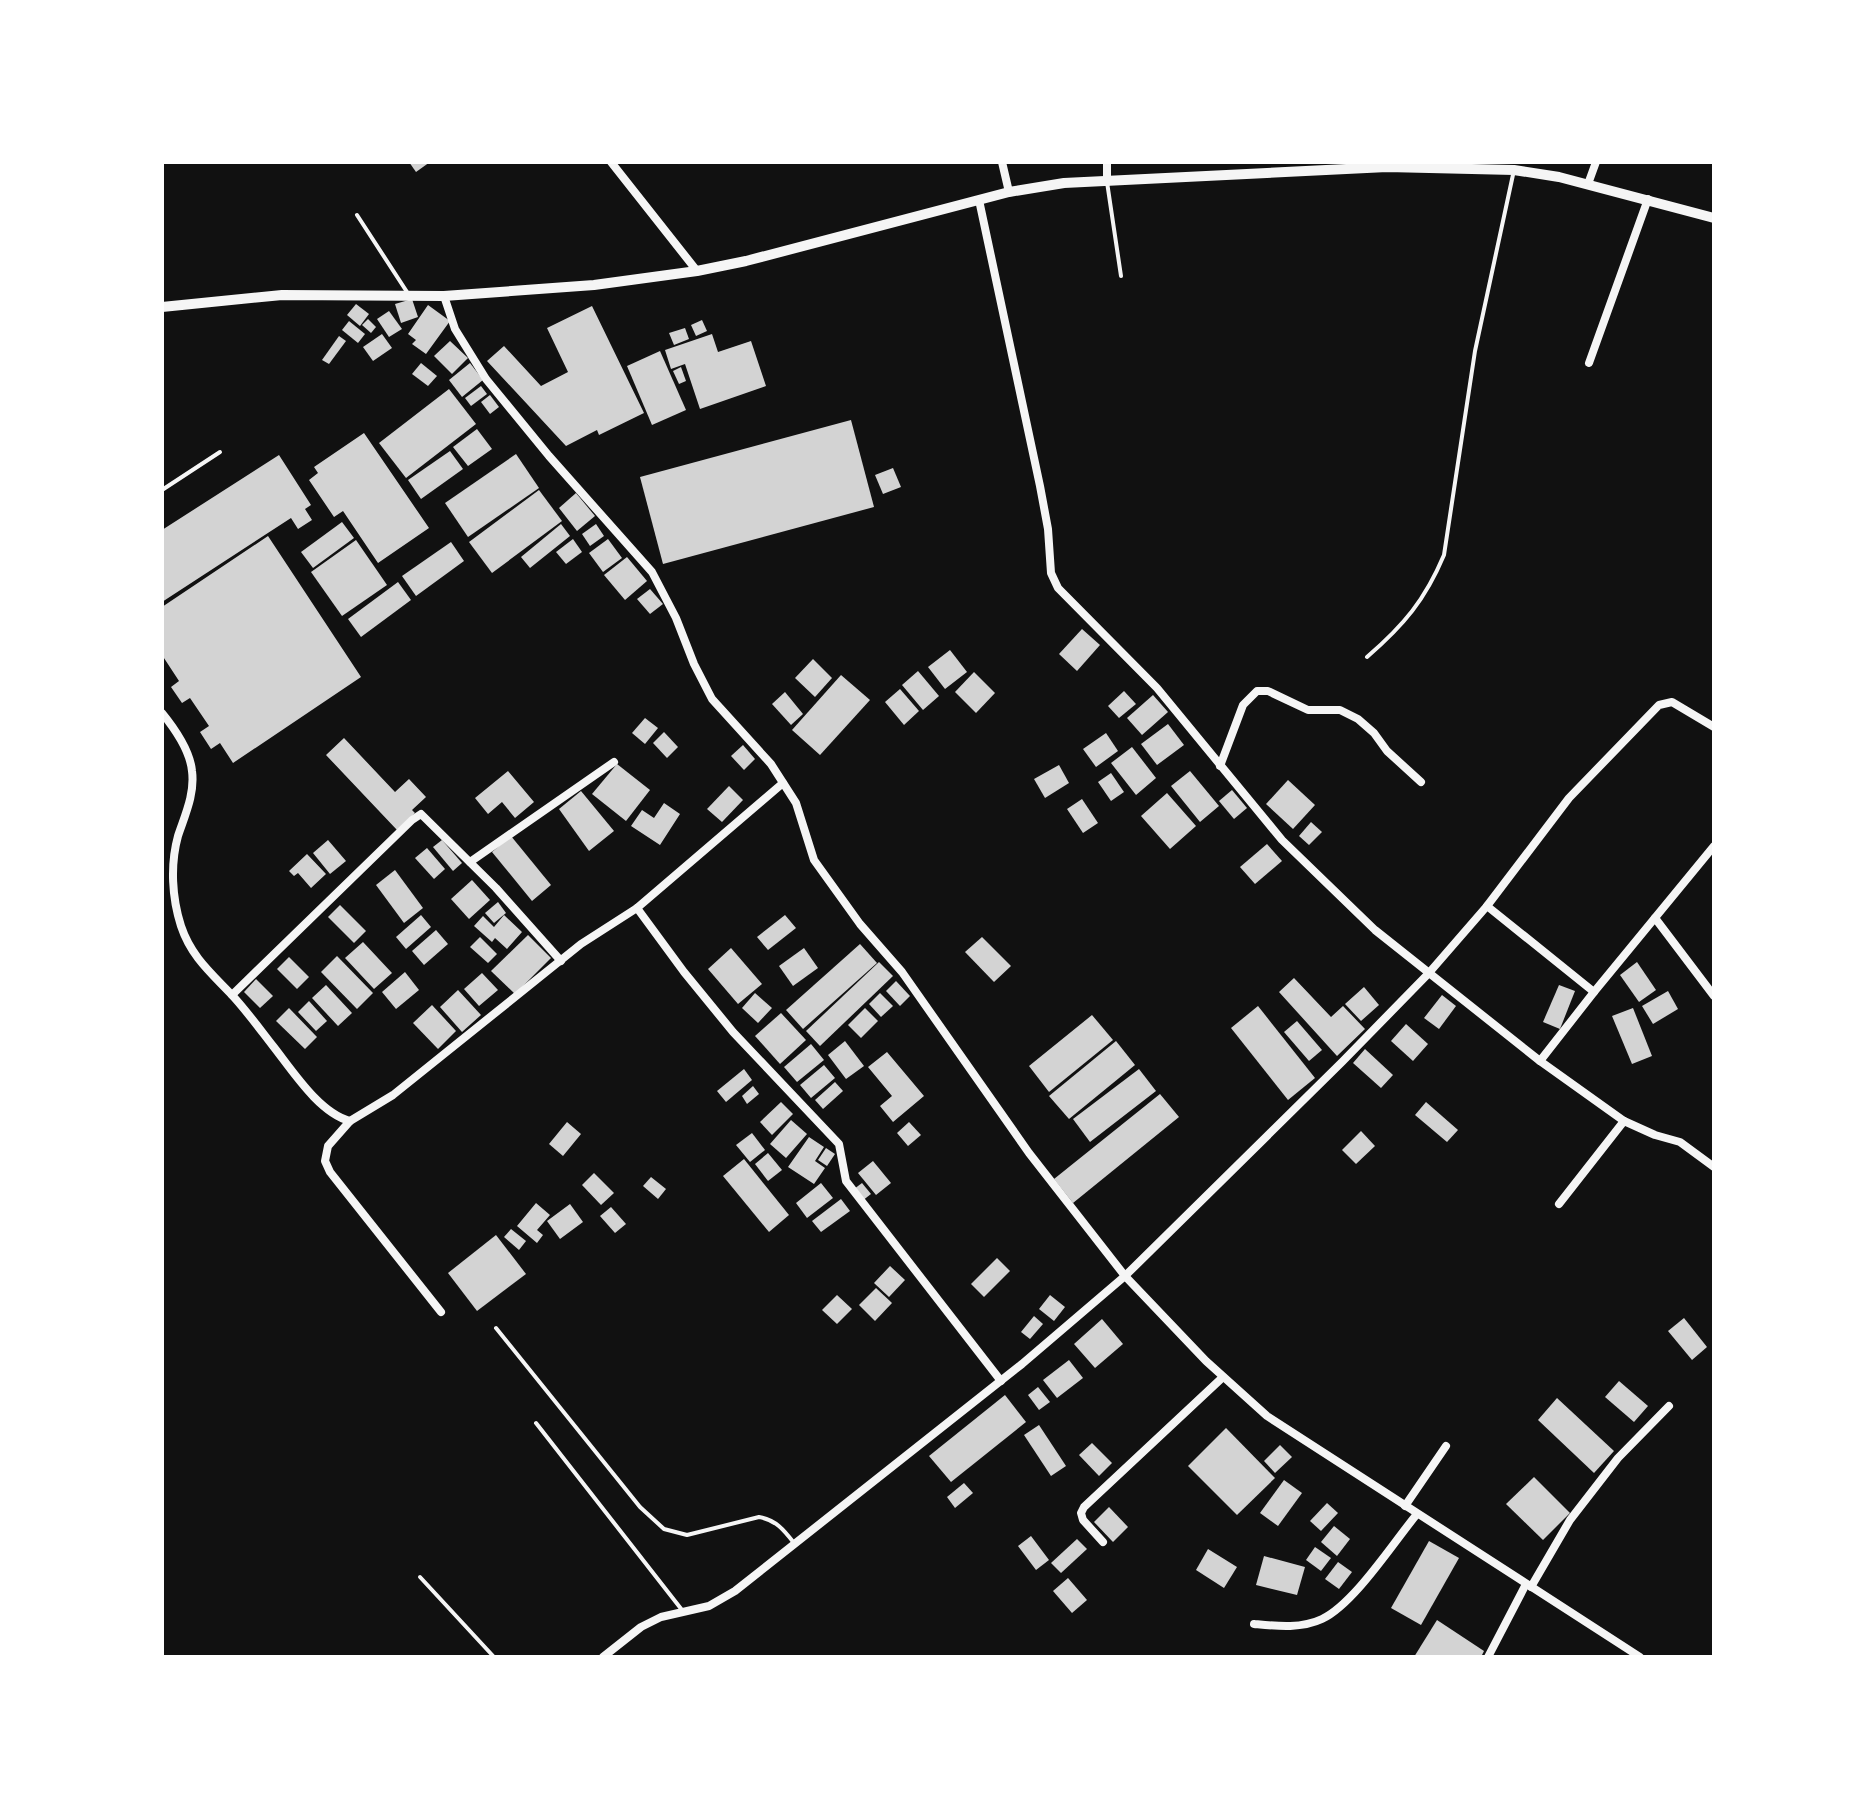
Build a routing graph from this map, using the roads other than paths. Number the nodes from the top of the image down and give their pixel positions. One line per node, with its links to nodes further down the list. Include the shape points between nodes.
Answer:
1 (611, 162): 16 (street)
2 (1002, 162): 11 (street)
3 (1107, 162): 9 (street)
4 (1285, 162): 8 (lane)
5 (1596, 162): 10 (street)
6 (1387, 165): 7 (street); 8 (street)
7 (1514, 170): 10 (street); 24 (lane, via 1475,351 1444,555 1412,615)
8 (1284, 174): 9 (street)
9 (1107, 182): 11 (street); 17 (lane)
10 (1588, 184): 12 (street)
11 (1009, 192): 13 (street)
12 (1648, 199): 15 (street); 21 (street)
13 (979, 200): 16 (street); 28 (street, via 1040,486 1053,580 1157,688)
14 (357, 215): 18 (lane)
15 (1714, 218)
16 (697, 271): 19 (street)
17 (1121, 276)
18 (409, 294): 19 (street); 20 (street, via 282,295)
19 (444, 296): 30 (street, via 455,329 486,379 652,572 712,699)
20 (162, 307)
21 (1589, 363)
22 (220, 452): 23 (lane)
23 (162, 490)
24 (1367, 657)
25 (162, 713): 39 (street, via 193,774 174,860 175,902 189,948)
26 (1714, 727): 33 (street, via 1672,702 1659,705 1569,798)
27 (614, 762): 32 (street)
28 (1220, 766): 29 (street, via 1243,705 1257,691 1268,691 1308,710 1340,710 1358,719); 37 (street, via 1307,866)
29 (1421, 782)
30 (783, 783): 34 (street); 46 (street, via 796,803 814,860)
31 (1714, 846): 35 (street)
32 (470, 862): 36 (street); 39 (street, via 424,815 417,815)
33 (1487, 906): 37 (street); 38 (street)
34 (637, 908): 36 (street); 50 (street, via 733,1032 839,1144 846,1181)
35 (1655, 918): 38 (street); 40 (street)
36 (561, 961): 42 (street, via 393,1095)
37 (1428, 974): 41 (street); 46 (street)
38 (1594, 992): 41 (street)
39 (232, 995): 42 (street, via 308,1091 333,1114)
40 (1714, 996)
41 (1540, 1061): 43 (street)
42 (350, 1121): 47 (street, via 328,1146 325,1161 330,1172)
43 (1624, 1121): 44 (street, via 1680,1142); 45 (street)
44 (1714, 1167)
45 (1559, 1204)
46 (1125, 1276): 49 (street); 50 (street)
47 (441, 1312)
48 (496, 1328): 57 (lane, via 640,1507 664,1529 687,1535 759,1517 781,1527)
49 (1223, 1377): 54 (street, via 1267,1416); 56 (street, via 1084,1507 1083,1520)
50 (1001, 1381): 57 (street)
51 (1669, 1406): 59 (street, via 1618,1458)
52 (536, 1423): 60 (lane)
53 (1446, 1446): 54 (street)
54 (1405, 1506): 55 (street)
55 (1417, 1514): 59 (street); 61 (street, via 1352,1595 1320,1620)
56 (1103, 1542)
57 (794, 1543): 60 (street, via 735,1591)
58 (420, 1577): 62 (lane)
59 (1528, 1585): 64 (street); 65 (street)
60 (684, 1612): 63 (street, via 641,1627)
61 (1254, 1624)
62 (494, 1657)
63 (603, 1657)
64 (1488, 1657)
65 (1640, 1657)

